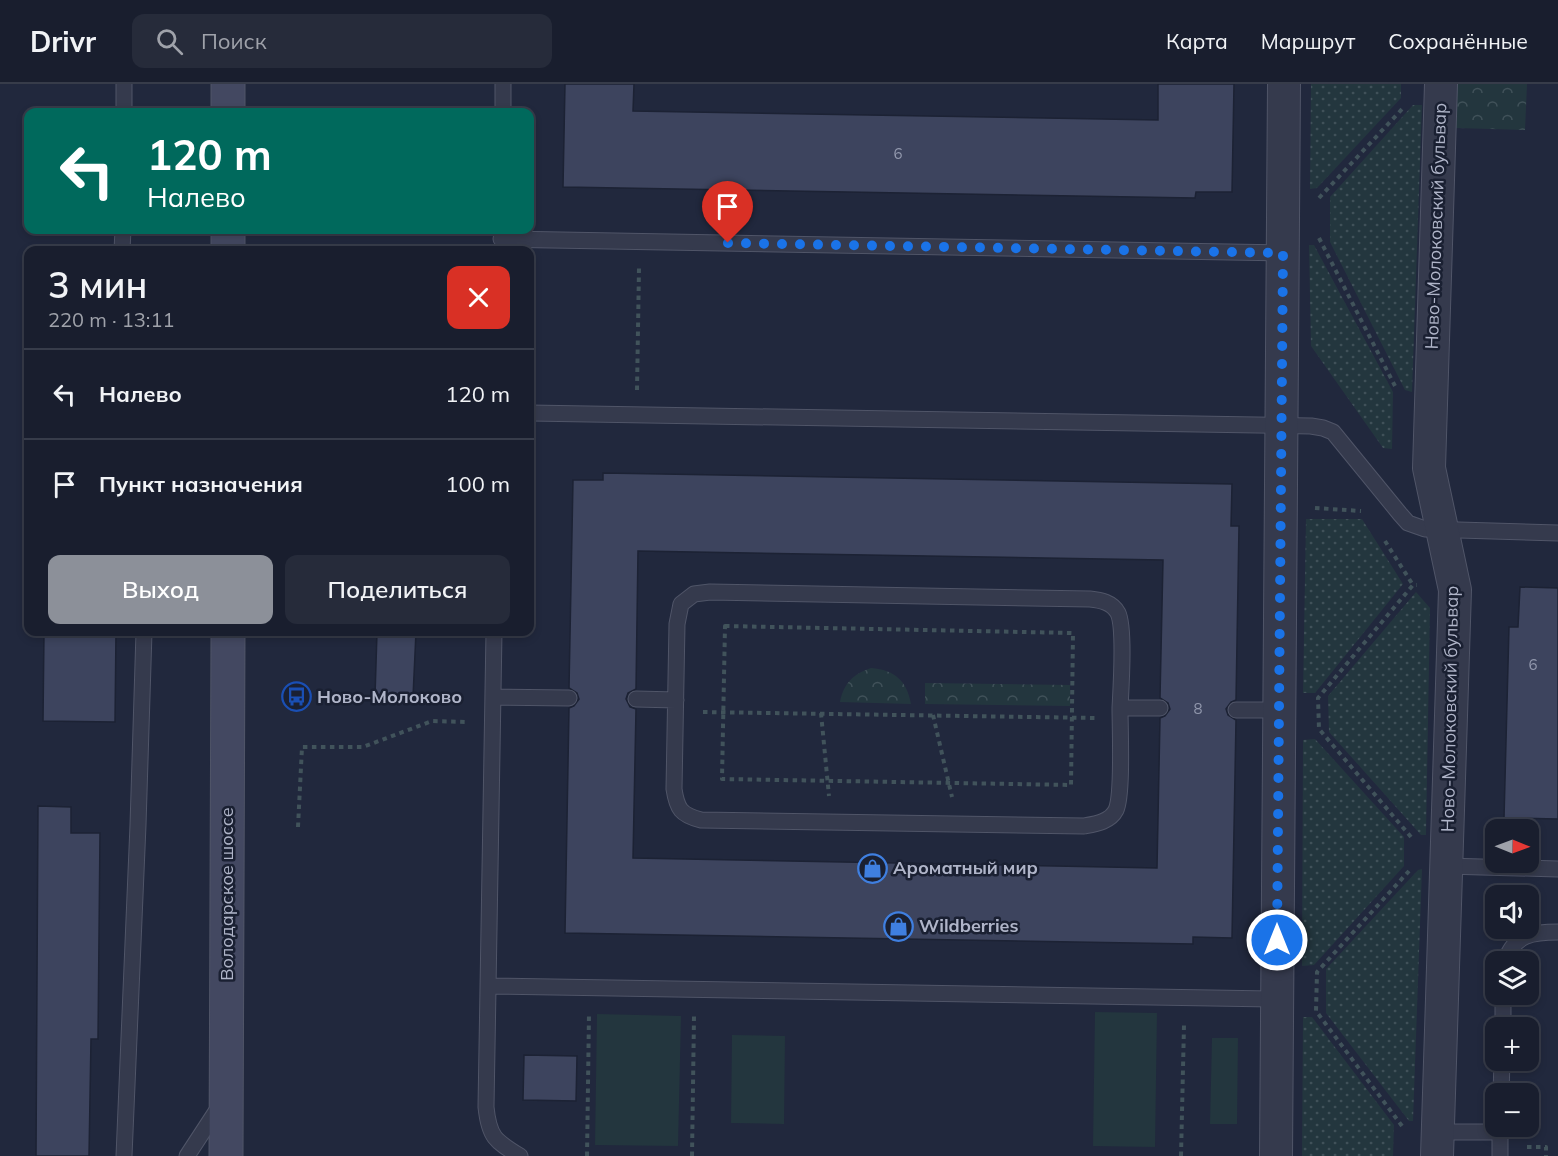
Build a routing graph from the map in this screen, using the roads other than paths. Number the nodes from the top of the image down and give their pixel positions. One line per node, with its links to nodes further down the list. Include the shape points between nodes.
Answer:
1 (124, 84): 6 (lane)
2 (228, 84): 7 (main road)
3 (503, 84): 8 (lane)
4 (1284, 84): 10 (street)
5 (1441, 84): 13 (street, Ново-Молоковский бульвар, via 1429,468)
6 (124, 108)
7 (228, 108)
8 (503, 108)
9 (501, 240): 10 (lane)
10 (1283, 253): 12 (street)
11 (534, 413): 12 (lane)
12 (1281, 425): 13 (lane, via 1311,426 1333,432 1408,523); 24 (street)
13 (1442, 530): 14 (lane); 26 (street, Ново-Молоковский бульвар, via 1454,585)
14 (1558, 533)
15 (144, 636): 36 (lane)
16 (228, 636): 32 (main road, Володарское шоссе)
17 (494, 636): 18 (lane)
18 (493, 697): 19 (lane); 30 (lane)
19 (569, 698)
20 (636, 699): 21 (lane)
21 (675, 706): 25 (lane, via 674,789 677,806 688,817 958,825 1102,823 1115,811 1119,793); 25 (lane, via 681,604 694,594 710,592 1105,601 1118,613 1122,637)
22 (1160, 708): 25 (lane)
23 (1236, 710): 24 (lane)
24 (1279, 710): 31 (street)
25 (1120, 713)
26 (1446, 866): 27 (lane); 35 (street, Ново-Молоковский бульвар)
27 (1558, 869)
28 (1558, 932): 29 (lane, via 1535,932)
29 (1510, 951)
30 (488, 986): 31 (lane); 39 (lane, via 488,1126 495,1138)
31 (1277, 999): 40 (street)
32 (226, 1096): 37 (lane); 38 (main road, Володарское шоссе)
33 (1485, 1133): 35 (lane)
34 (1500, 1137): 41 (lane)
35 (1437, 1144)
36 (124, 1156)
37 (187, 1156)
38 (226, 1156)
39 (520, 1156)
40 (1276, 1156)
41 (1500, 1156)

